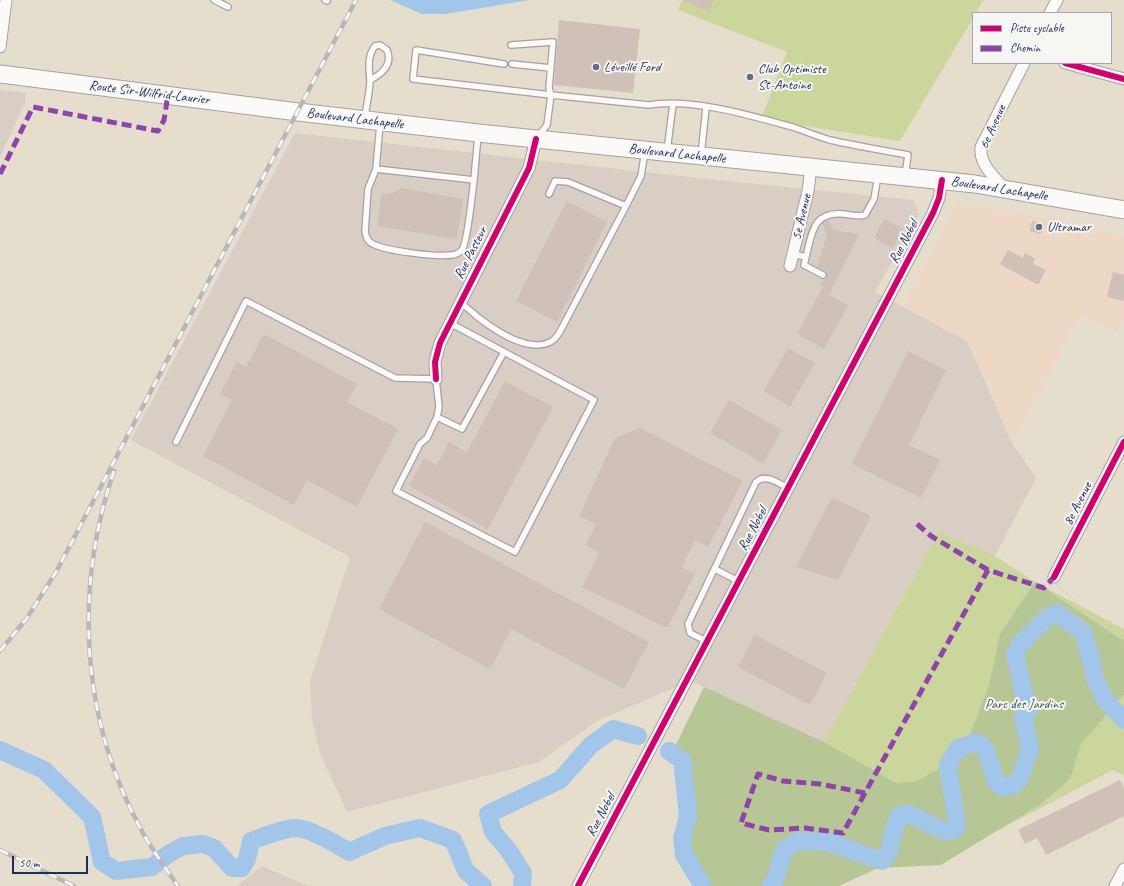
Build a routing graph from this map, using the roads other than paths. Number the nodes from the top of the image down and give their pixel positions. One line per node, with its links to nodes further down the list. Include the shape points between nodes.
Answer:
1 (6, 0): 7 (street)
2 (214, 0): 4 (lane)
3 (1057, 0): 5 (street)
4 (228, 7)
5 (1051, 12)
6 (511, 45): 12 (lane, via 553,42)
7 (0, 47)
8 (504, 64): 16 (lane, via 416,50 413,79)
9 (512, 64): 12 (lane)
10 (1023, 64): 32 (street, 6e Avenue, via 981,147 986,167)
11 (1069, 64): 14 (street)
12 (551, 68): 16 (lane)
13 (0, 74): 19 (main road, Route Sir-Wilfrid-Laurier)
14 (1124, 79)
15 (370, 80): 15 (lane, via 384,71 389,61 387,50 380,45 375,46 371,55 368,67); 20 (lane)
16 (551, 95): 17 (lane, via 649,105); 22 (lane, via 547,124)
17 (673, 104): 18 (lane); 24 (lane)
18 (706, 108): 25 (lane); 29 (lane, via 796,128 830,140 908,155)
19 (298, 112): 20 (main road, Boulevard Lachapelle)
20 (372, 121): 21 (main road, Boulevard Lachapelle); 27 (lane)
21 (478, 133): 22 (main road, Boulevard Lachapelle); 30 (lane)
22 (536, 139): 23 (main road, Boulevard Lachapelle); 42 (street, Rue Pasteur, via 529,168)
23 (645, 151): 24 (main road, Boulevard Lachapelle); 35 (lane, via 640,176)
24 (666, 153): 25 (main road, Boulevard Lachapelle)
25 (701, 156): 26 (main road, Boulevard Lachapelle)
26 (811, 167): 28 (main road, Boulevard Lachapelle); 38 (street, 5e Avenue)
27 (376, 169): 30 (lane); 30 (lane, via 368,189 366,237 372,244 393,250 447,256 457,254 466,236)
28 (878, 174): 29 (main road, Boulevard Lachapelle); 39 (lane, via 874,199 865,215 833,214 819,220 813,229)
29 (905, 176): 31 (main road, Boulevard Lachapelle)
30 (474, 180)
31 (942, 180): 32 (main road, Boulevard Lachapelle); 49 (street, Rue Nobel, via 933,213)
32 (1003, 187): 34 (main road, Boulevard Lachapelle)
33 (549, 194): 35 (lane, via 555,181 568,182)
34 (1055, 197): 36 (main road, Boulevard Lachapelle); 37 (main road, Boulevard Lachapelle)
35 (626, 206): 42 (lane, via 558,335 550,342 525,344 480,319)
36 (1124, 210)
37 (1124, 222)
38 (793, 254): 39 (lane); 40 (street, 5e Avenue)
39 (806, 257): 41 (lane, via 804,265)
40 (790, 266)
41 (823, 275)
42 (459, 303): 43 (street, Rue Pasteur)
43 (450, 323): 44 (lane); 45 (street, Rue Pasteur, via 435,356)
44 (504, 352): 46 (lane, via 462,429); 46 (lane, via 594,400 515,552 396,491 420,444 427,438)
45 (436, 380): 46 (lane); 47 (lane, via 395,378 246,301)
46 (438, 417)
47 (176, 442)
48 (1124, 442): 51 (street, 8e Avenue)
49 (788, 488): 50 (lane, via 767,478 756,482); 52 (street, Rue Nobel)
50 (715, 569): 52 (lane); 53 (lane, via 688,624 690,633)
51 (1054, 577)
52 (738, 581): 53 (street, Rue Nobel)
53 (706, 641): 55 (street, Rue Nobel)
54 (1124, 869): 56 (street)
55 (578, 886)
56 (1114, 886)

